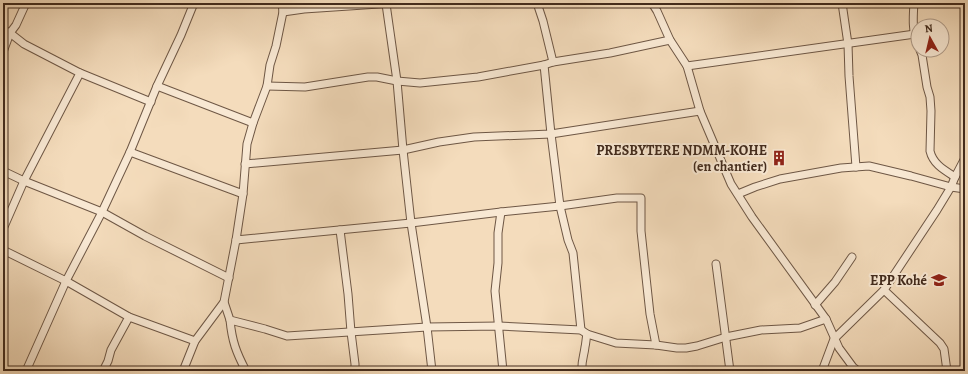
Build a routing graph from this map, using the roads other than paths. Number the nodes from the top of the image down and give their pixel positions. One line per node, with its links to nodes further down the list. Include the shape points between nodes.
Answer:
1 (26, 3): 12 (street)
2 (194, 3): 23 (street)
3 (282, 3): 9 (street)
4 (537, 3): 18 (street)
5 (652, 3): 14 (street)
6 (842, 3): 15 (street)
7 (914, 3): 10 (street)
8 (390, 4): 9 (street); 22 (street)
9 (283, 12): 24 (street)
10 (914, 18)
11 (3, 30): 12 (street)
12 (10, 33): 16 (street); 21 (street, via 24,44)
13 (910, 35): 15 (street)
14 (670, 40): 18 (street); 20 (street)
15 (848, 44): 20 (street); 33 (street)
16 (3, 52)
17 (922, 58): 35 (street, via 930,97 930,151 936,163)
18 (553, 62): 19 (street)
19 (544, 65): 22 (street, via 478,77 420,83); 28 (street)
20 (687, 66): 26 (street)
21 (80, 73): 25 (street); 36 (street)
22 (397, 81): 24 (street, via 373,77 305,87); 29 (street)
23 (157, 86): 25 (street); 27 (street)
24 (267, 86): 27 (street)
25 (150, 102): 30 (street)
26 (700, 111): 28 (street); 40 (street, via 731,184)
27 (253, 122): 32 (street)
28 (550, 134): 29 (street, via 474,137); 41 (street)
29 (403, 150): 32 (street); 44 (street)
30 (130, 152): 39 (street); 42 (street)
31 (965, 158): 35 (street)
32 (245, 164): 39 (street)
33 (856, 167): 37 (street, via 882,168); 40 (street, via 780,179)
34 (3, 171): 36 (street)
35 (955, 178): 37 (street)
36 (24, 181): 42 (street); 45 (street)
37 (951, 187): 38 (street); 53 (street)
38 (965, 189)
39 (243, 194): 47 (street)
40 (738, 194): 55 (street)
41 (560, 206): 43 (street); 62 (street, via 573,253); 66 (street, via 617,198 641,198 640,231)
42 (102, 212): 51 (street); 52 (street)
43 (501, 212): 44 (street); 59 (street, via 495,291)
44 (411, 223): 46 (street); 60 (street)
45 (3, 229)
46 (340, 230): 47 (street); 61 (street)
47 (236, 240): 51 (street)
48 (3, 250): 52 (street)
49 (852, 257): 55 (street)
50 (716, 264): 63 (street)
51 (229, 278): 54 (street)
52 (66, 281): 56 (street); 67 (street)
53 (884, 290): 64 (street); 78 (street, via 940,343 944,349)
54 (224, 302): 58 (street); 65 (street)
55 (815, 305): 57 (street)
56 (129, 317): 65 (street); 68 (street)
57 (826, 319): 63 (street, via 800,328 761,330); 64 (street)
58 (230, 320): 61 (street, via 287,336); 70 (street, via 235,348)
59 (499, 326): 60 (street); 62 (street); 73 (street)
60 (427, 327): 61 (street); 72 (street)
61 (351, 332): 71 (street)
62 (584, 332): 66 (street, via 616,343); 74 (street, via 586,345)
63 (726, 337): 66 (street, via 686,348); 75 (street)
64 (834, 339): 76 (street); 77 (street)
65 (195, 341): 69 (street)
66 (656, 345)
67 (26, 371)
68 (103, 371)
69 (183, 371)
70 (246, 371)
71 (355, 371)
72 (432, 371)
73 (504, 371)
74 (582, 371)
75 (730, 371)
76 (822, 371)
77 (858, 371)
78 (947, 371)

